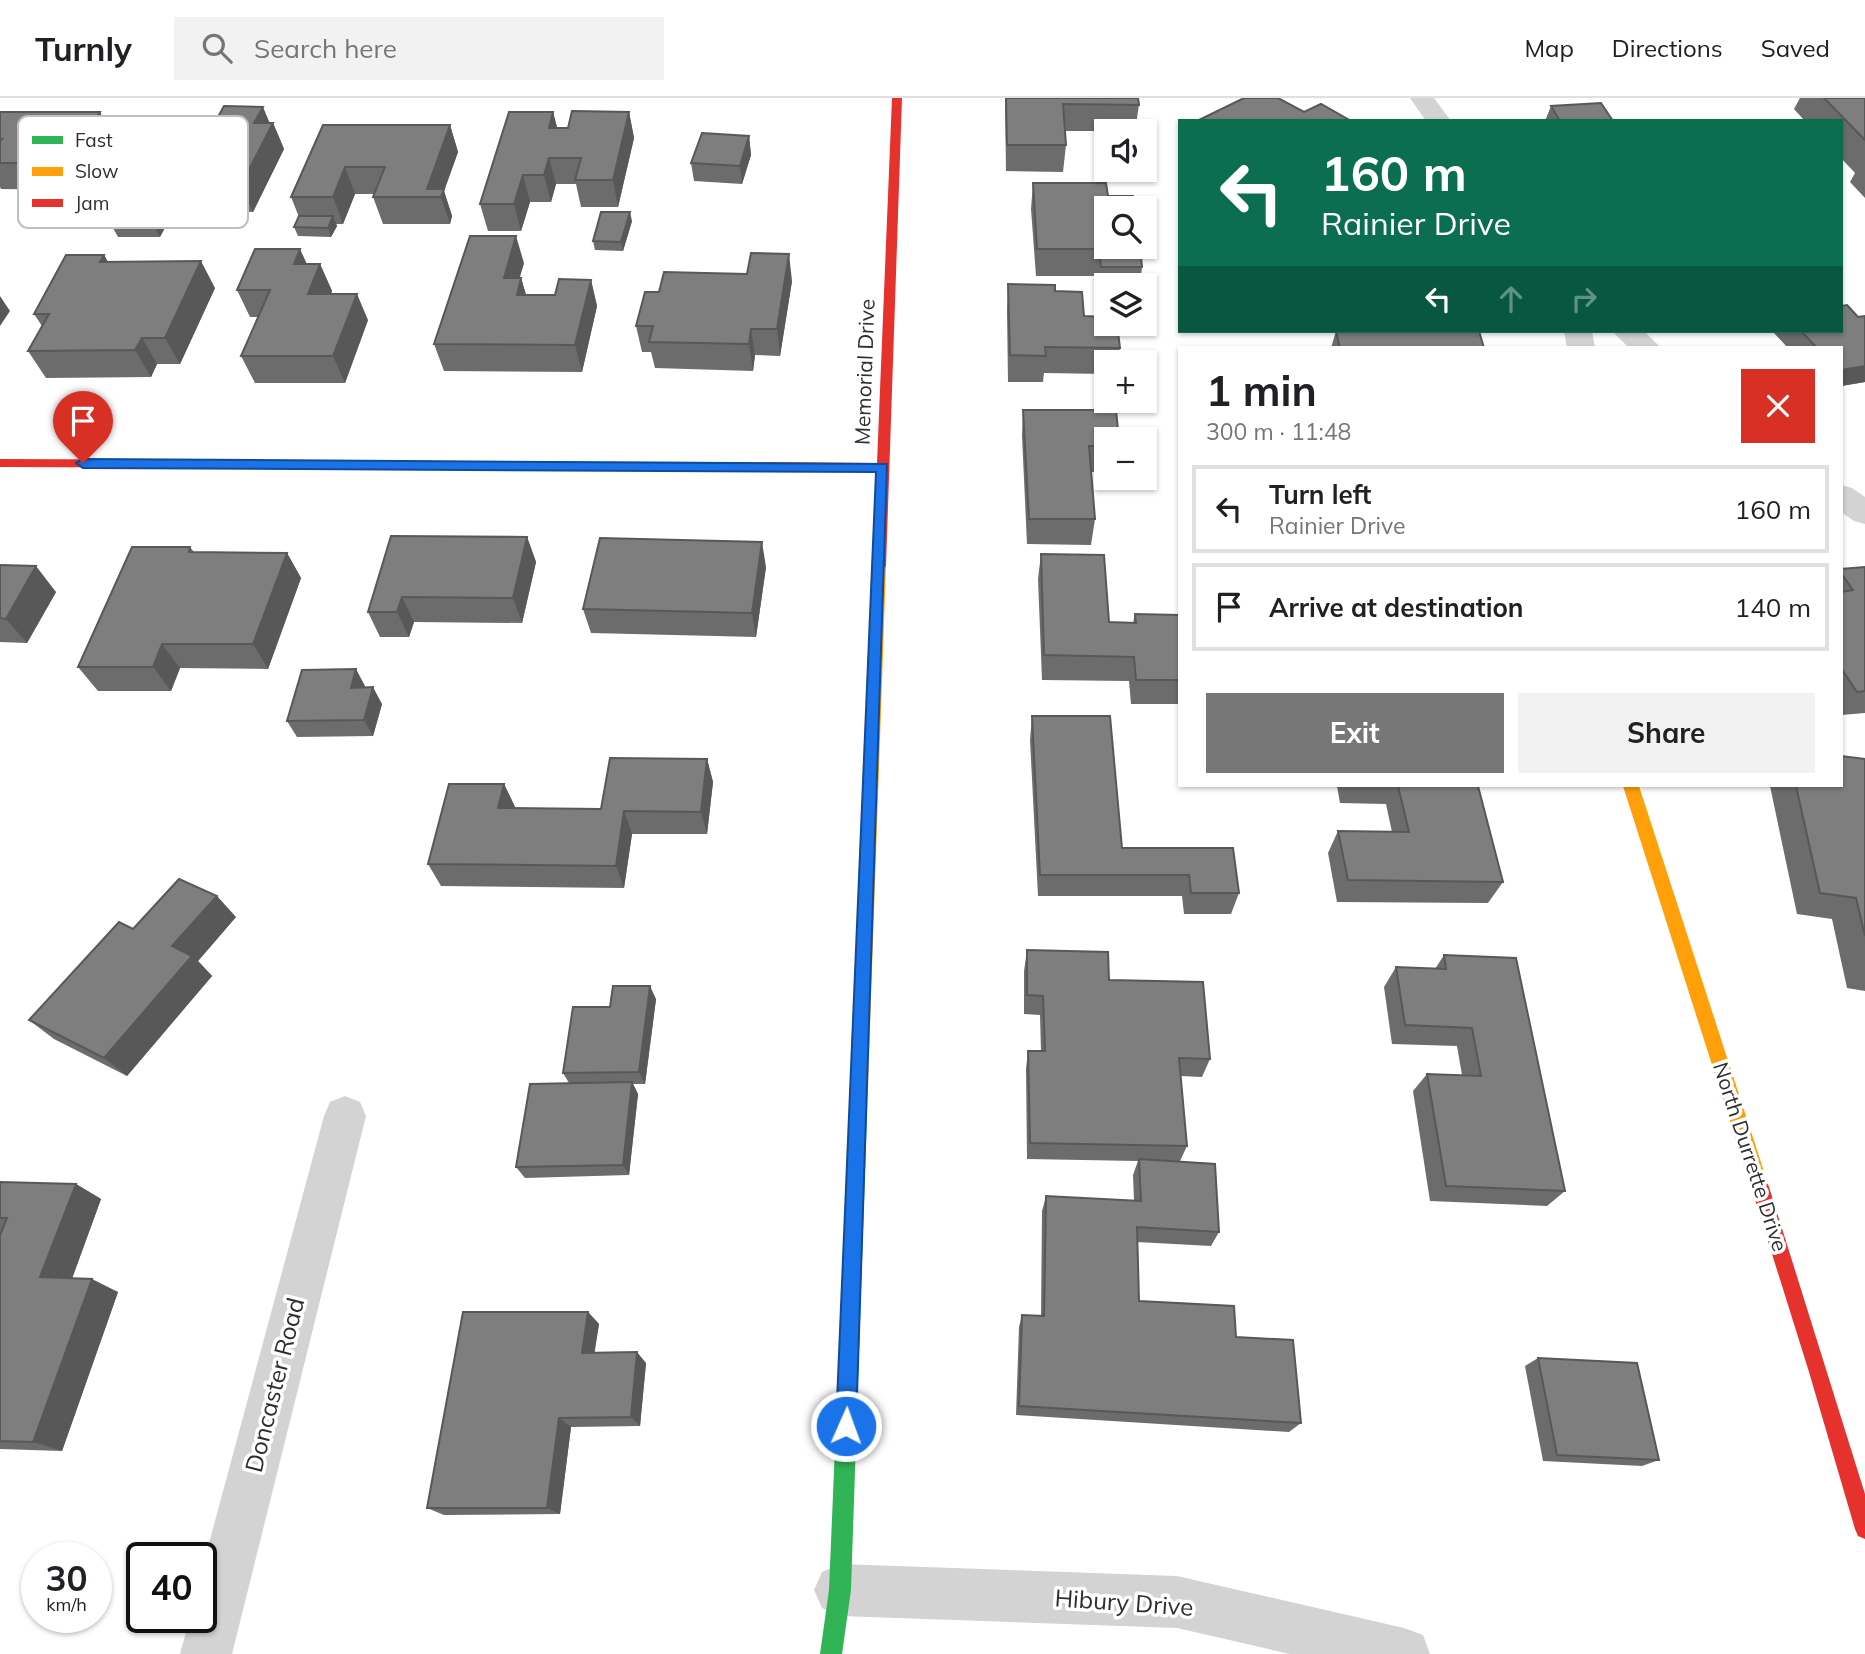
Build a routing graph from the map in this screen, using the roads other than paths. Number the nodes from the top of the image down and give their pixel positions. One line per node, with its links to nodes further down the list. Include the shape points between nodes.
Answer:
1 (898, 98): 7 (street, Memorial Drive)
2 (1422, 98): 3 (street)
3 (1438, 119)
4 (1628, 333): 5 (street)
5 (1645, 346)
6 (0, 463): 7 (street)
7 (882, 467): 13 (street, Memorial Drive)
8 (1843, 497): 9 (street)
9 (1865, 513)
10 (1631, 787): 12 (street, North Durrette Drive, via 1815,1358)
11 (345, 1115): 14 (street, Doncaster Road)
12 (1865, 1530)
13 (840, 1590): 15 (street, Memorial Drive); 16 (street, Hibury Drive, via 1177,1602)
14 (206, 1654)
15 (831, 1654)
16 (1404, 1654)

